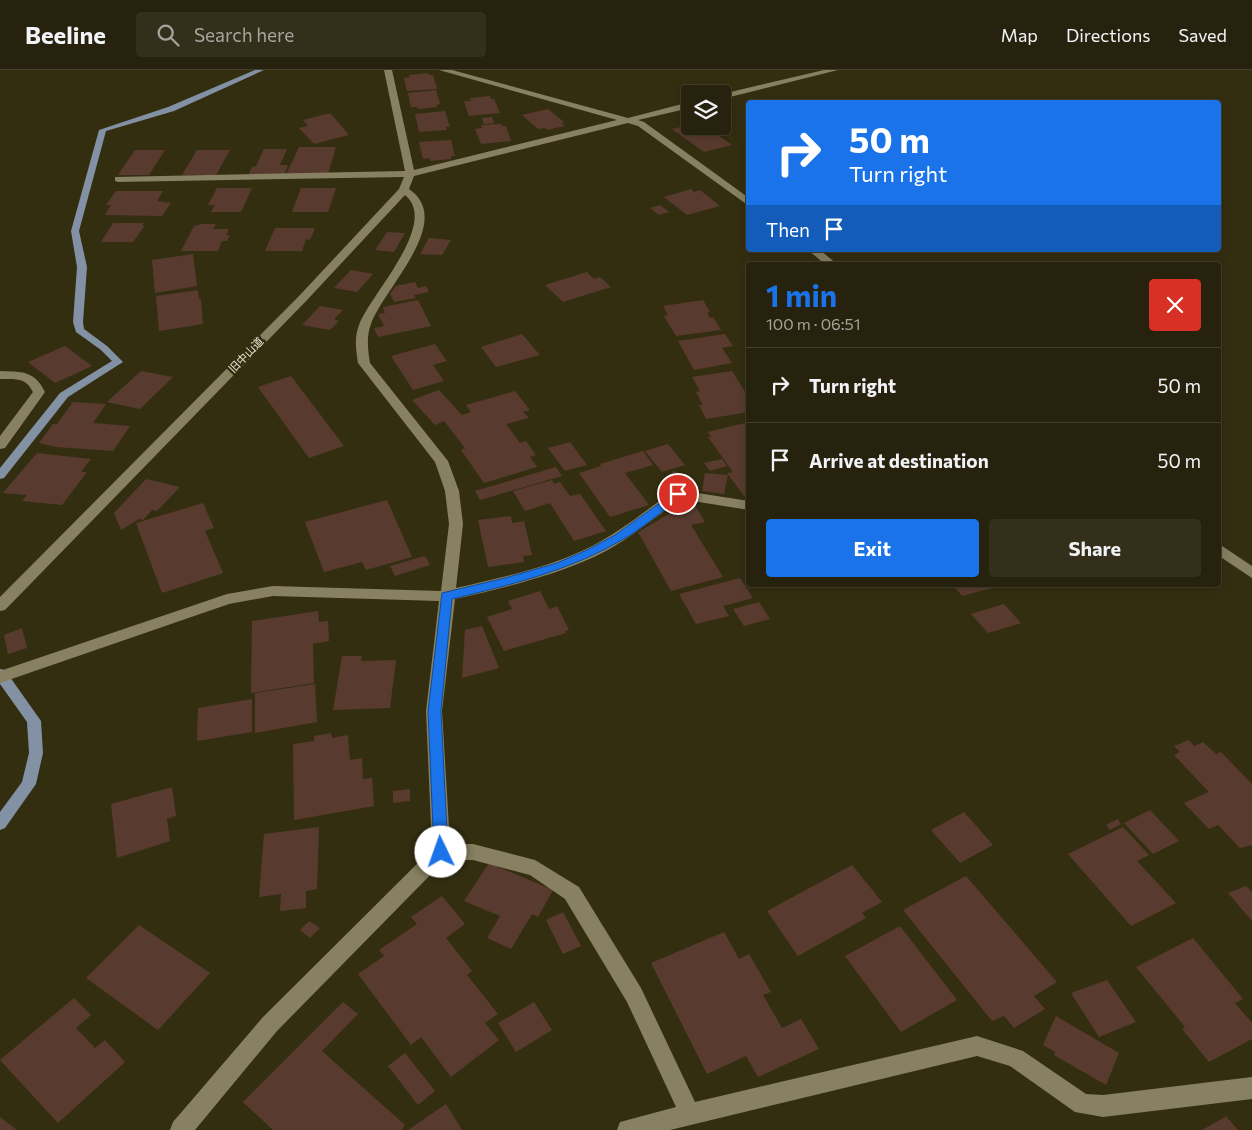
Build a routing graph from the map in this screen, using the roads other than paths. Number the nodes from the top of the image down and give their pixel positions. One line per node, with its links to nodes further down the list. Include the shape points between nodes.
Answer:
1 (388, 70): 7 (street)
2 (443, 70): 6 (street)
3 (834, 70): 4 (street)
4 (731, 95)
5 (681, 107): 6 (street)
6 (629, 119): 7 (street); 10 (street, via 641,124)
7 (410, 174): 8 (street); 9 (street, 旧中山道)
8 (118, 179)
9 (404, 190): 18 (street, via 414,196 420,207 417,236 365,324 361,344 364,363 441,461 452,491 456,524); 19 (street, 旧中山道, via 304,297)
10 (746, 201)
11 (816, 252): 12 (street)
12 (829, 262)
13 (0, 375): 14 (street, via 24,376 34,382 38,392)
14 (0, 445)
15 (746, 505): 18 (street, via 678,494 619,537 590,553 506,582)
16 (1221, 551): 17 (street)
17 (1252, 574)
18 (446, 596): 20 (street, via 273,591 227,599); 21 (street, via 434,711)
19 (0, 606)
20 (0, 677)
21 (441, 852): 23 (street, via 473,852 535,868 572,893 634,995); 24 (street, via 270,1024)
22 (1252, 1088): 23 (street, via 1103,1106 1083,1104 1016,1058 977,1046)
23 (690, 1114): 25 (street)
24 (181, 1130)
25 (628, 1130)

